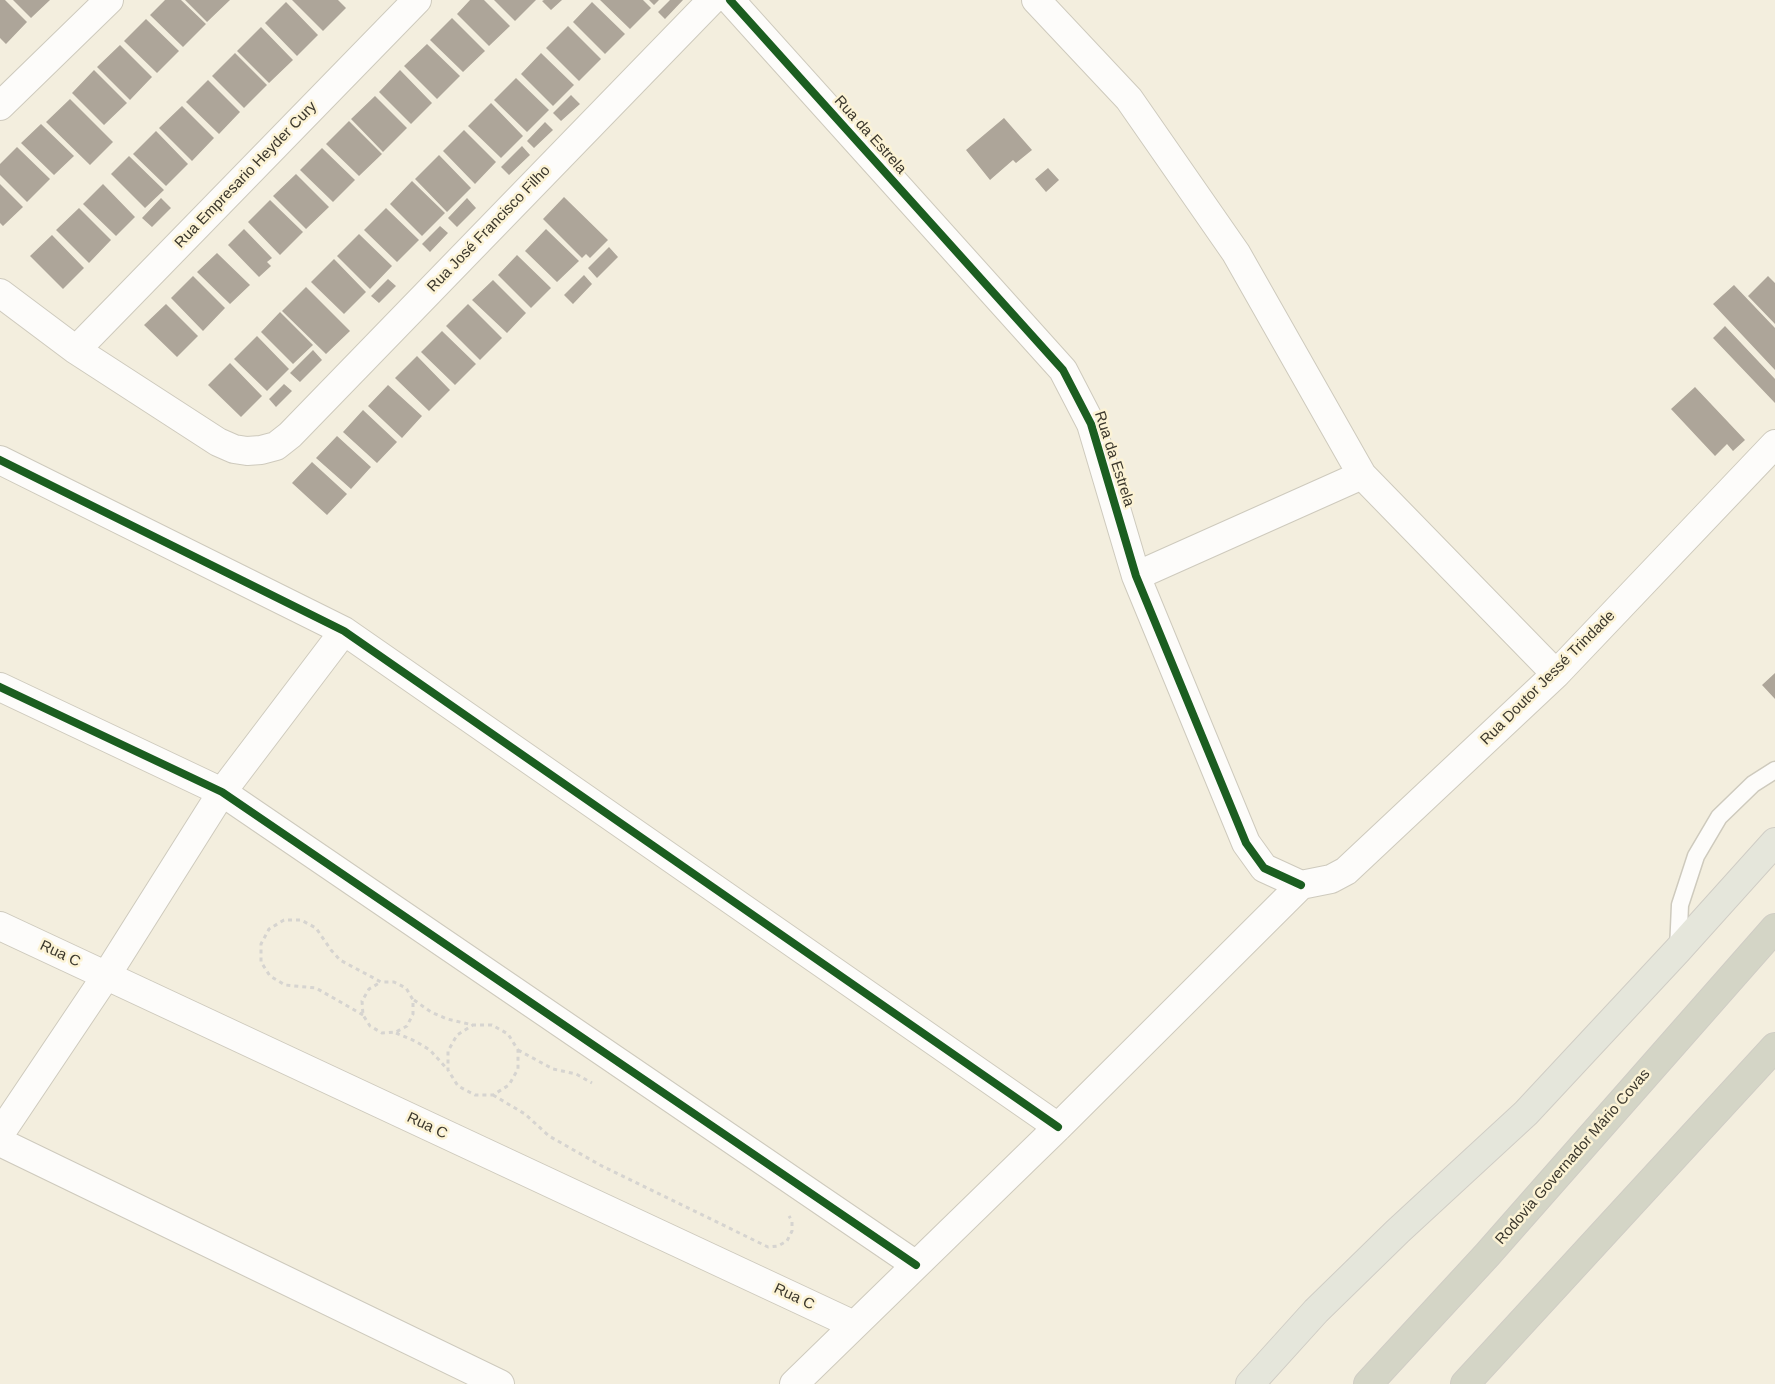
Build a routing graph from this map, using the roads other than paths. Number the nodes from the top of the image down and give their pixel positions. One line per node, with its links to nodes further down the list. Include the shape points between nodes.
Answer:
1 (109, 0): 6 (street)
2 (417, 0): 8 (street, Rua Empresario Heyder Cury)
3 (712, 0): 8 (street, Rua José Francisco Filho, via 276,446 247,451 218,442)
4 (730, 0): 12 (street, Rua da Estrela, via 1063,370 1091,424)
5 (1036, 0): 11 (street, via 1129,99 1236,253)
6 (0, 106)
7 (0, 293): 8 (street)
8 (76, 350)
9 (1775, 444): 14 (street, Rua Doutor Jessé Trindade)
10 (0, 460): 13 (street)
11 (1362, 475): 12 (street); 14 (street)
12 (1136, 576): 19 (street, Rua da Estrela, via 1246,843 1264,868)
13 (344, 631): 17 (street); 25 (street)
14 (1556, 674): 19 (street, Rua Doutor Jessé Trindade, via 1346,871 1331,879)
15 (0, 687): 17 (street)
16 (1775, 770): 22 (lane, via 1752,784 1719,817 1696,856 1680,905)
17 (222, 792): 23 (street); 28 (street)
18 (1775, 842): 22 (main road)
19 (1301, 885): 25 (street)
20 (0, 926): 23 (street, Rua C)
21 (1775, 928): 33 (highway, Rodovia Governador Mário Covas, via 1487,1255)
22 (1678, 951): 32 (main road, via 1526,1113 1316,1311)
23 (106, 976): 26 (street); 29 (street, Rua C)
24 (1775, 1047): 34 (highway)
25 (1058, 1127): 28 (street)
26 (0, 1134)
27 (0, 1142): 30 (street)
28 (916, 1265): 29 (street)
29 (854, 1325): 31 (street)
30 (500, 1384)
31 (794, 1384)
32 (1250, 1384)
33 (1368, 1384)
34 (1465, 1384)

